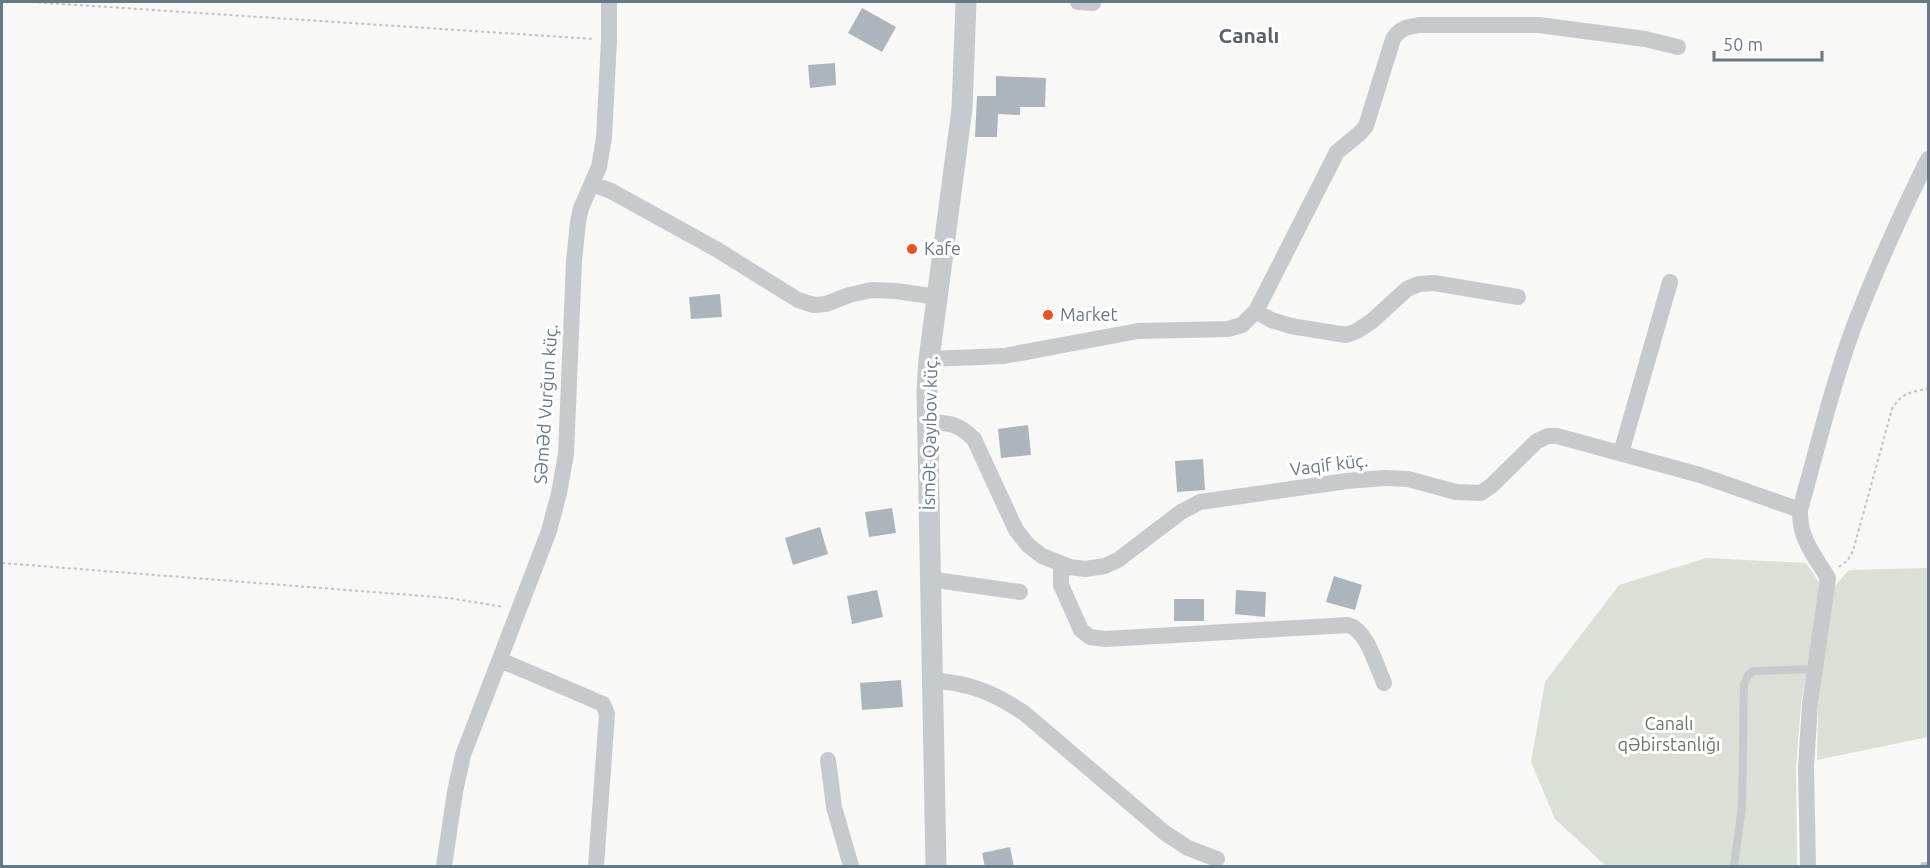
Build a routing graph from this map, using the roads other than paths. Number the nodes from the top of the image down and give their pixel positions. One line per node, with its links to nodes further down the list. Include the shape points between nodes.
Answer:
1 (609, 2): 5 (street, Səməd Vurğun küç., via 604,138)
2 (966, 2): 7 (street, İsmət Qayıbov küç., via 962,109)
3 (1678, 47): 9 (street, via 1539,25 1419,25 1397,32 1366,126 1337,152)
4 (1929, 159): 13 (street, via 1892,233 1854,327)
5 (593, 184): 7 (street, via 716,249 798,300 826,304 872,290); 17 (street, Səməd Vurğun küç., via 578,222 566,454 560,493)
6 (1670, 282): 12 (street)
7 (937, 297): 10 (street, İsmət Qayıbov küç.)
8 (1518, 297): 9 (street, via 1419,284 1407,289 1358,332 1346,335 1291,327)
9 (1256, 311): 10 (street, via 1242,325 1228,329 1138,331 1004,356)
10 (929, 358): 11 (street, İsmət Qayıbov küç.)
11 (927, 422): 14 (street, Vaqif küç., via 951,423 974,439 1016,530 1042,556); 15 (street, İsmət Qayıbov küç.)
12 (1621, 453): 13 (street, Vaqif küç., via 1700,475); 14 (street, Vaqif küç., via 1548,436 1537,441 1481,493 1384,478 1200,502 1105,566 1085,569)
13 (1800, 510): 18 (street, via 1803,536 1828,578)
14 (1061, 564): 20 (street, via 1061,585 1081,630 1090,637 1348,625 1364,636)
15 (929, 579): 16 (street); 19 (street, İsmət Qayıbov küç.)
16 (1020, 592)
17 (500, 660): 24 (street, Səməd Vurğun küç., via 464,755); 25 (street, via 603,704 607,714)
18 (1815, 669): 28 (lane, via 1753,671 1744,684 1742,806); 29 (street, via 1806,767)
19 (932, 680): 22 (street, via 975,687 1002,698 1165,833 1188,848); 27 (street, İsmət Qayıbov küç.)
20 (1384, 682)
21 (828, 760): 26 (street, via 834,807)
22 (1217, 859)
23 (1929, 866): 30 (lane)
24 (444, 867)
25 (596, 867)
26 (851, 867)
27 (936, 867)
28 (1734, 867)
29 (1808, 867)
30 (1924, 867)

